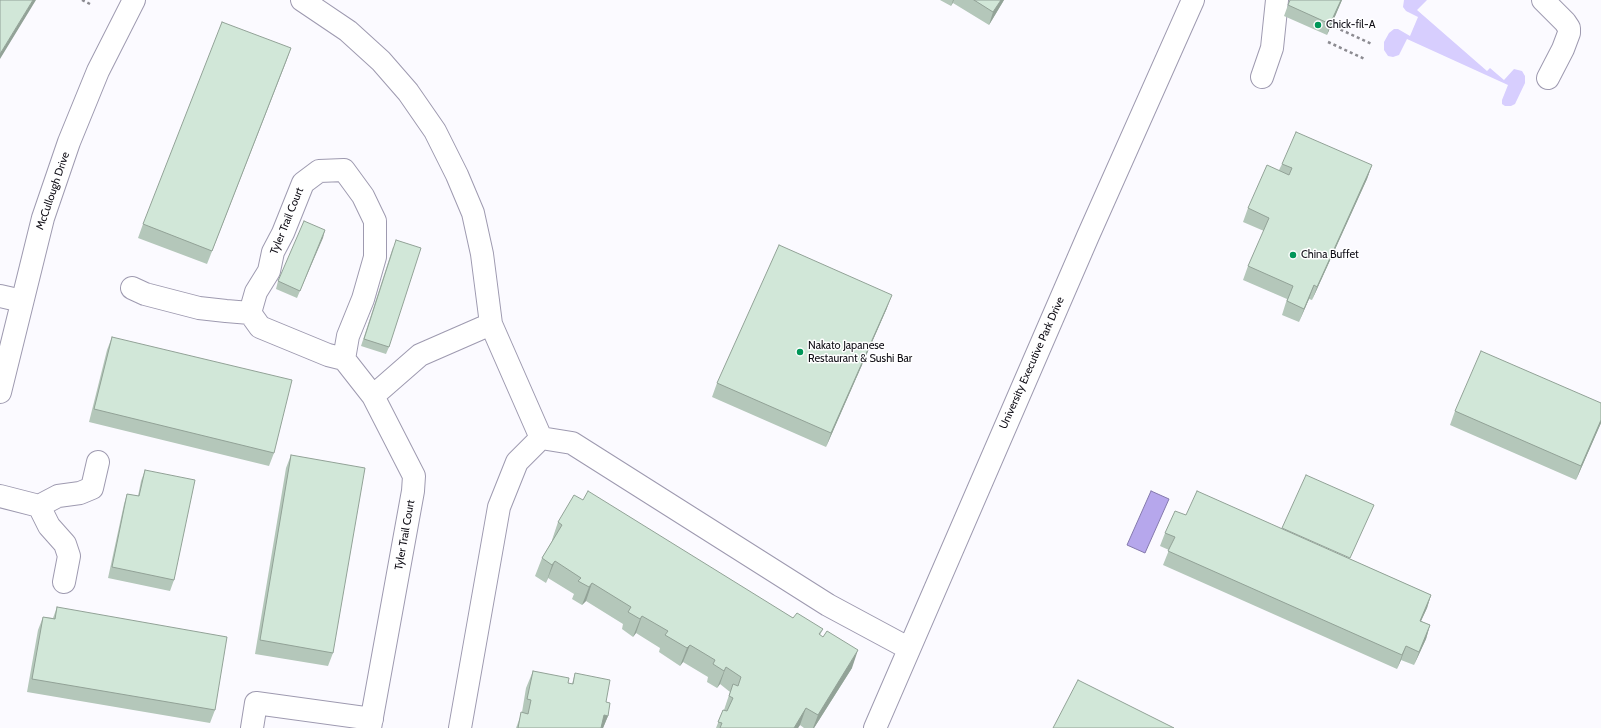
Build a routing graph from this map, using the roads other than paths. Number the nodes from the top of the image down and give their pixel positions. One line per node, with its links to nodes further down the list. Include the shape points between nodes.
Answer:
1 (134, 0): 10 (street, McCullough Drive, via 98,71 69,142 43,218)
2 (302, 0): 12 (street, via 348,31 381,61 408,92 435,132 473,213 482,254)
3 (1193, 0): 21 (street, University Executive Park Drive)
4 (1277, 0): 6 (street, via 1272,48)
5 (1543, 0): 7 (street, via 1565,22 1569,33)
6 (1262, 77)
7 (1548, 78)
8 (132, 288): 11 (street, via 145,294 199,308)
9 (0, 296): 10 (street)
10 (22, 301): 14 (street, McCullough Drive)
11 (250, 312): 13 (street, via 260,327); 13 (street, Tyler Trail Court, via 256,292 269,271 273,252 303,182 318,171 344,170 363,196 375,221 375,257 363,299 348,336)
12 (491, 324): 15 (street, via 420,355); 16 (street)
13 (344, 359): 15 (street, Tyler Trail Court)
14 (0, 392)
15 (373, 396): 22 (street, Tyler Trail Court, via 414,476 414,491)
16 (541, 438): 21 (street, via 572,443 828,605); 24 (street, via 517,462 500,506)
17 (98, 462): 19 (street, via 92,488 80,493 58,496)
18 (0, 496): 19 (street)
19 (39, 506): 20 (street, via 49,526 65,544 69,556)
20 (64, 582)
21 (908, 648): 25 (street, University Executive Park Drive)
22 (371, 723): 23 (street, via 256,703)
23 (252, 728)
24 (460, 728)
25 (874, 728)

